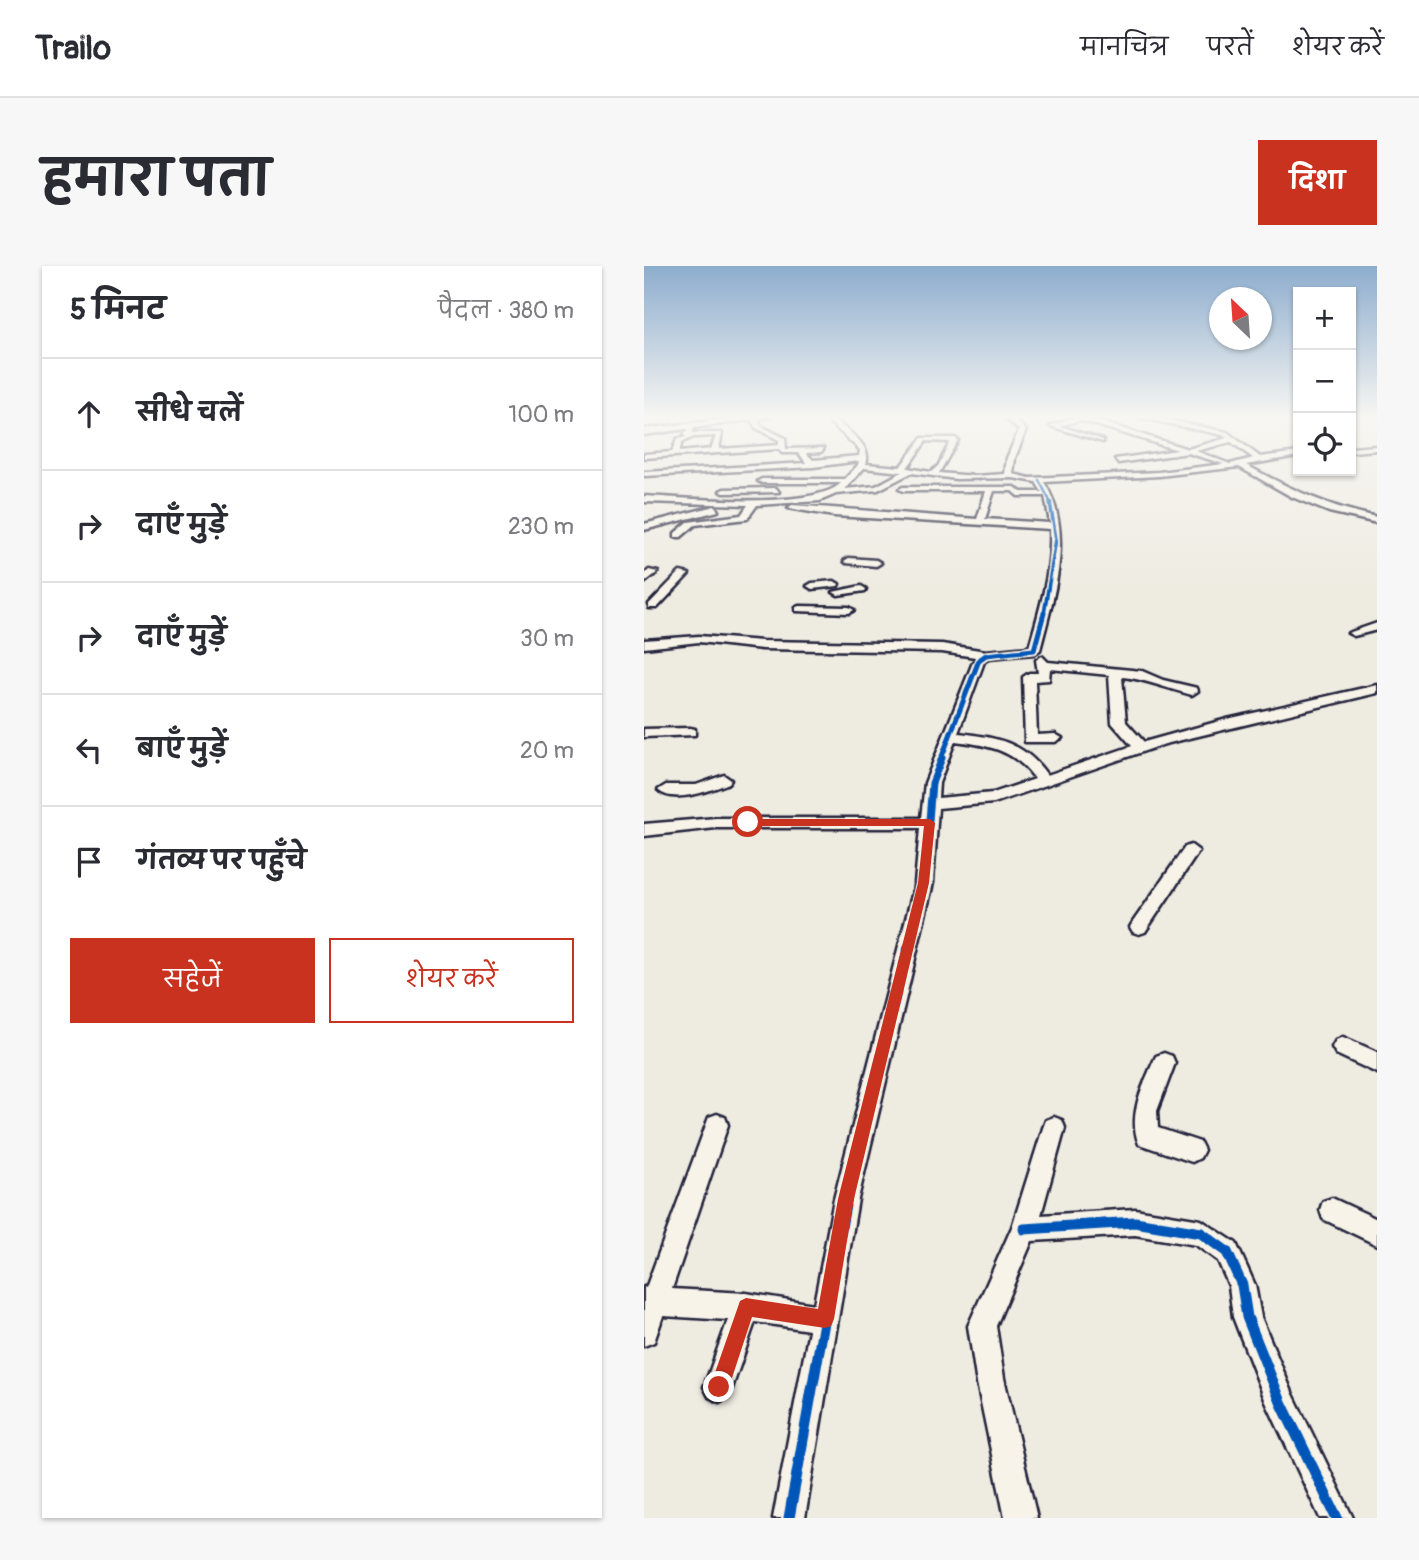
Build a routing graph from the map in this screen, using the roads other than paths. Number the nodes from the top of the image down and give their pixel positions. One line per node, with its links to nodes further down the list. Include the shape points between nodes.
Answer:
1 (851, 475): 10 (street)
2 (901, 475): 8 (street)
3 (941, 475): 7 (street)
4 (1145, 475): 11 (street)
5 (1258, 475): 26 (street, via 1332,510)
6 (1013, 476): 7 (street); 11 (street)
7 (946, 477): 8 (street); 12 (street)
8 (897, 479): 17 (street, via 865,491)
9 (759, 481): 10 (street)
10 (846, 481): 17 (street)
11 (1044, 487): 14 (street, via 1018,499 1015,489); 25 (street)
12 (941, 489): 13 (street); 16 (street); 19 (street)
13 (960, 489): 14 (street); 20 (street)
14 (990, 489): 27 (street)
15 (776, 490): 18 (street)
16 (903, 490)
17 (834, 492): 22 (street)
18 (644, 497): 21 (street)
19 (938, 499)
20 (957, 499)
21 (754, 503): 22 (street); 28 (street, via 744,517); 29 (street)
22 (776, 503): 24 (street)
23 (954, 509): 24 (street, via 878,505)
24 (866, 515): 27 (street)
25 (1049, 518): 27 (street); 45 (street, via 1052,575)
26 (1377, 520)
27 (980, 522)
28 (691, 524): 29 (street, via 665,529); 30 (street)
29 (648, 526)
30 (678, 535)
31 (849, 561): 32 (street)
32 (876, 563)
33 (684, 574): 36 (street)
34 (812, 586): 35 (street)
35 (861, 589)
36 (653, 606)
37 (800, 609): 38 (street)
38 (849, 610)
39 (1377, 626): 40 (street)
40 (1354, 633)
41 (690, 641): 42 (street); 43 (street); 44 (street, via 919,647)
42 (644, 644)
43 (678, 656)
44 (979, 656): 45 (street); 53 (street)
45 (1038, 658): 46 (street); 55 (street, via 1045,677 1029,677)
46 (1115, 672): 48 (street, via 1142,675); 57 (street, via 1119,723)
47 (1377, 689): 49 (street)
48 (1192, 691)
49 (1254, 717): 50 (street); 57 (street)
50 (1269, 728)
51 (690, 732): 52 (street)
52 (644, 733)
53 (950, 736): 56 (street); 61 (street, via 932,783)
54 (1055, 738): 55 (street)
55 (1030, 739): 56 (street)
56 (984, 741): 59 (street, via 1026,757)
57 (1141, 747): 59 (street)
58 (724, 780): 60 (street, via 697,790)
59 (1045, 782): 61 (street)
60 (666, 790)
61 (930, 813): 62 (street); 76 (street, via 924,883 846,1199)
62 (644, 831)
63 (1191, 851): 64 (street)
64 (1139, 927)
65 (1343, 1047): 67 (street)
66 (1164, 1063): 70 (street, via 1146,1111 1147,1136)
67 (1377, 1063)
68 (717, 1125): 74 (street)
69 (1054, 1128): 72 (street)
70 (1192, 1150)
71 (1332, 1210): 73 (street)
72 (1024, 1229): 80 (street, via 982,1326); 81 (street, via 1135,1222 1201,1233 1227,1252 1281,1402)
73 (1377, 1232)
74 (650, 1301): 75 (street); 77 (street)
75 (746, 1307): 76 (street); 78 (street)
76 (825, 1319): 79 (street)
77 (644, 1332)
78 (719, 1387)
79 (789, 1518)
80 (1021, 1518)
81 (1337, 1518)

